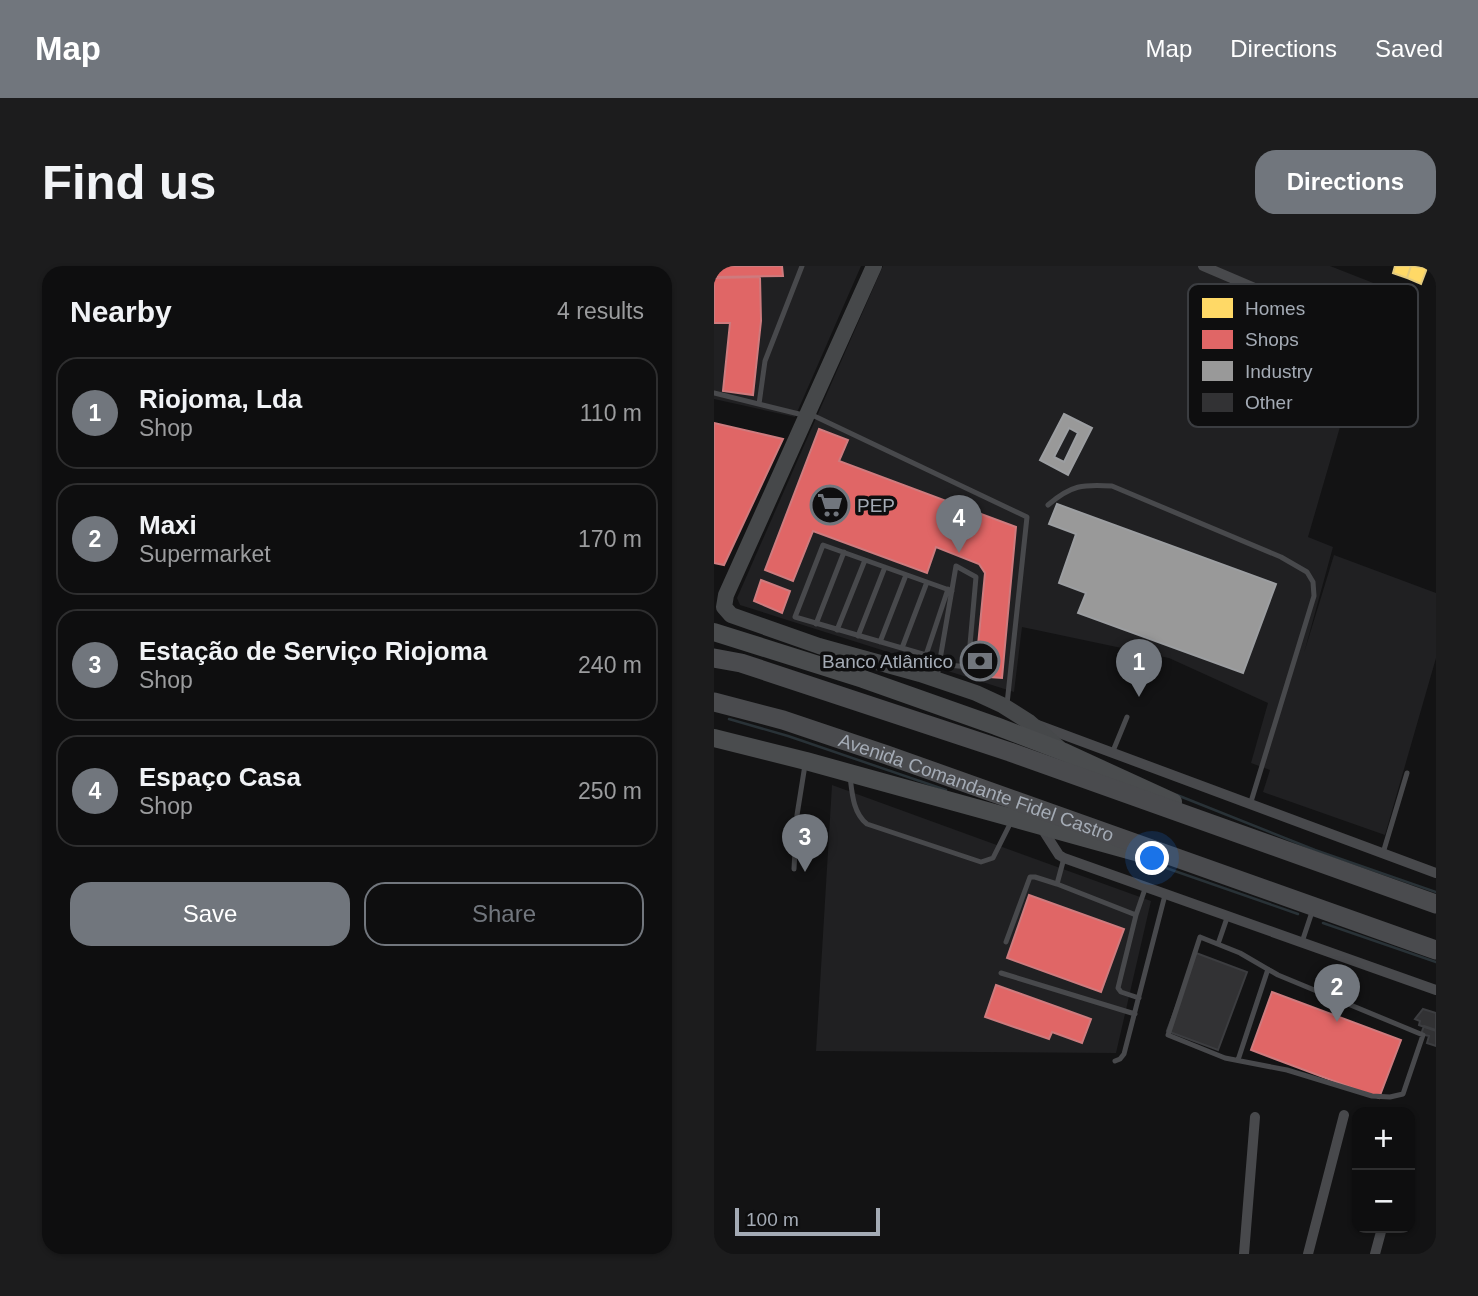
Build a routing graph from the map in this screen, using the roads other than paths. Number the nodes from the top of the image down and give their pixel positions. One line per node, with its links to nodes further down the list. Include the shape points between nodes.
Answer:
1 (802, 266): 6 (lane, via 765,360)
2 (874, 266): 7 (street)
3 (1203, 266): 4 (street)
4 (1245, 284)
5 (714, 393): 6 (lane)
6 (759, 404): 7 (lane)
7 (807, 415): 15 (street); 28 (lane, via 818,416 1027,517)
8 (1048, 505): 37 (lane, via 1071,488 1112,486 1307,572 1314,596)
9 (844, 552): 10 (lane); 16 (lane); 16 (lane, via 823,545 795,617)
10 (865, 560): 11 (lane); 17 (lane)
11 (885, 567): 12 (lane); 19 (lane)
12 (906, 575): 13 (lane); 20 (lane)
13 (927, 582): 14 (lane); 21 (lane)
14 (950, 591): 23 (lane); 25 (lane); 25 (lane, via 956,566 976,577 968,667)
15 (720, 596): 22 (street, via 731,615)
16 (816, 624): 17 (lane)
17 (837, 630): 19 (lane)
18 (719, 635): 22 (main road)
19 (858, 636): 20 (lane)
20 (880, 642): 21 (lane)
21 (902, 648): 23 (lane)
22 (817, 654): 25 (street); 26 (main road)
23 (926, 655): 25 (lane)
24 (714, 658): 40 (highway, via 997,748)
25 (931, 674): 26 (lane); 28 (street)
26 (920, 699): 33 (main road)
27 (714, 702): 47 (highway, Avenida Comandante Fidel Castro, via 835,737)
28 (1007, 707): 30 (street)
29 (1127, 717): 32 (lane)
30 (1030, 722): 32 (street); 33 (street)
31 (714, 739): 34 (main road)
32 (1113, 751): 37 (street)
33 (1063, 752): 40 (main road)
34 (806, 761): 35 (main road); 43 (lane)
35 (850, 773): 38 (main road); 38 (lane, via 859,817 867,824 981,862 992,858)
36 (1407, 773): 41 (lane)
37 (1250, 805): 41 (street)
38 (1012, 819): 39 (main road)
39 (1041, 827): 42 (street); 47 (main road)
40 (1276, 846): 49 (highway)
41 (1383, 853): 44 (street)
42 (1064, 858): 45 (lane); 46 (street)
43 (794, 869)
44 (1436, 873)
45 (1057, 884): 51 (lane); 53 (lane, via 1030,877)
46 (1146, 886): 48 (street); 51 (lane)
47 (1264, 888): 50 (highway, Avenida Comandante Fidel Castro)
48 (1166, 892): 52 (street); 60 (lane)
49 (1436, 905)
50 (1314, 906): 54 (lane); 56 (highway, Avenida Comandante Fidel Castro)
51 (1136, 915): 60 (lane, via 1118,988)
52 (1228, 915): 54 (street); 55 (lane)
53 (1006, 942)
54 (1301, 942): 59 (street)
55 (1218, 944): 57 (lane); 62 (lane, via 1200,937 1168,1035)
56 (1436, 950)
57 (1268, 970): 62 (lane); 62 (lane, via 1423,1035 1403,1094 1390,1097)
58 (1001, 974): 61 (lane)
59 (1436, 990)
60 (1139, 998): 61 (lane)
61 (1135, 1014): 63 (lane, via 1125,1054)
62 (1238, 1060)
63 (1115, 1061)
64 (1344, 1115): 68 (street)
65 (1255, 1116): 67 (street)
66 (1381, 1233): 69 (street)
67 (1244, 1254)
68 (1307, 1254)
69 (1375, 1254)

